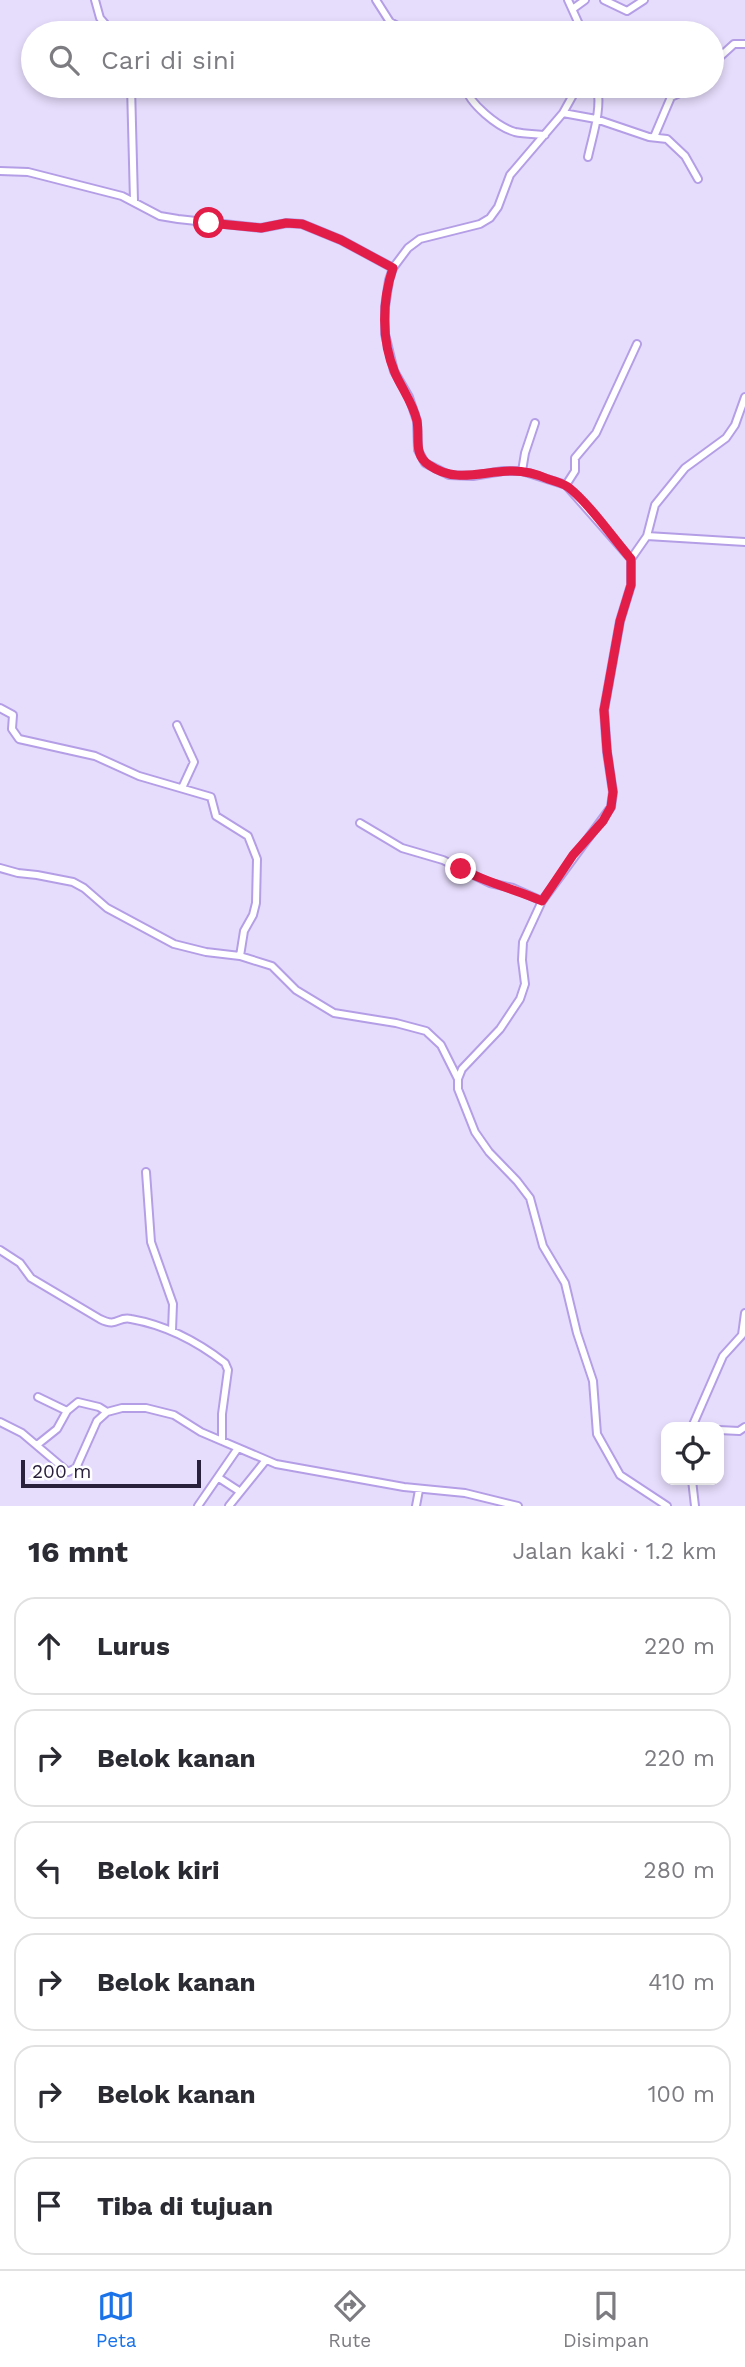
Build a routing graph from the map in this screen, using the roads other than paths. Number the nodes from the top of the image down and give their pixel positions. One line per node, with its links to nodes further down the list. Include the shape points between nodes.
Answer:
1 (96, 0): 8 (street)
2 (376, 0): 9 (street)
3 (568, 0): 7 (street)
4 (585, 0): 7 (street)
5 (604, 0): 6 (street, via 627,11)
6 (645, 0)
7 (574, 8): 10 (street)
8 (103, 21)
9 (389, 21)
10 (579, 21)
11 (745, 44): 12 (street, via 734,44)
12 (724, 53)
13 (131, 98): 25 (street)
14 (472, 98): 20 (street, via 503,127)
15 (571, 98): 18 (street)
16 (598, 98): 19 (street)
17 (671, 98): 21 (street)
18 (563, 113): 19 (street); 20 (street)
19 (596, 120): 21 (street); 22 (street)
20 (545, 135): 26 (street, via 510,175 490,219 420,239)
21 (654, 137): 24 (street, via 670,141)
22 (588, 157)
23 (0, 171): 25 (street, via 28,172)
24 (698, 179)
25 (134, 201): 26 (street, via 163,216 221,225 302,224)
26 (393, 268): 30 (street, via 385,334 394,371 417,421 422,459 461,477)
27 (637, 344): 31 (street, via 596,433 575,458 575,471)
28 (745, 397): 32 (street, via 726,438 685,468 655,505)
29 (535, 423): 30 (street)
30 (522, 471): 31 (street)
31 (566, 485): 34 (street)
32 (647, 536): 33 (street); 34 (street)
33 (745, 542)
34 (631, 559): 40 (street, via 631,585 604,710 611,807)
35 (0, 708): 37 (street, via 13,715 12,729 19,739 95,757)
36 (177, 726): 37 (street, via 194,762)
37 (182, 788): 41 (street, via 211,797 216,816 248,836 256,854 256,903)
38 (360, 823): 40 (street, via 402,848)
39 (0, 868): 41 (street, via 73,883 162,939)
40 (542, 901): 42 (street, via 523,942 525,984 520,999)
41 (240, 956): 42 (street, via 272,966 296,990 334,1013 426,1031 441,1045)
42 (458, 1079): 66 (street, via 460,1097 475,1132 530,1198 542,1246 565,1283 593,1381 597,1434 620,1475)
43 (146, 1172): 46 (street, via 151,1242 173,1304)
44 (0, 1250): 46 (street, via 20,1263 31,1278 105,1321 112,1324 130,1318)
45 (745, 1313): 51 (street, via 742,1335 723,1356)
46 (172, 1331): 54 (street, via 227,1366)
47 (38, 1397): 48 (street)
48 (67, 1411): 49 (street, via 78,1402); 55 (street, via 57,1429)
49 (107, 1412): 54 (street, via 122,1408 164,1412); 55 (street, via 97,1421 74,1471 64,1472)
50 (0, 1422): 55 (street)
51 (694, 1422)
52 (745, 1427): 53 (street)
53 (724, 1430)
54 (222, 1441): 56 (street)
55 (37, 1445)
56 (238, 1448): 57 (street); 58 (street)
57 (266, 1460): 60 (street); 61 (street)
58 (219, 1478): 61 (street); 62 (street)
59 (693, 1485): 67 (street)
60 (419, 1490): 64 (street); 65 (street, via 465,1493)
61 (239, 1491): 63 (street)
62 (198, 1506)
63 (229, 1506)
64 (416, 1506)
65 (518, 1506)
66 (667, 1506)
67 (695, 1506)

